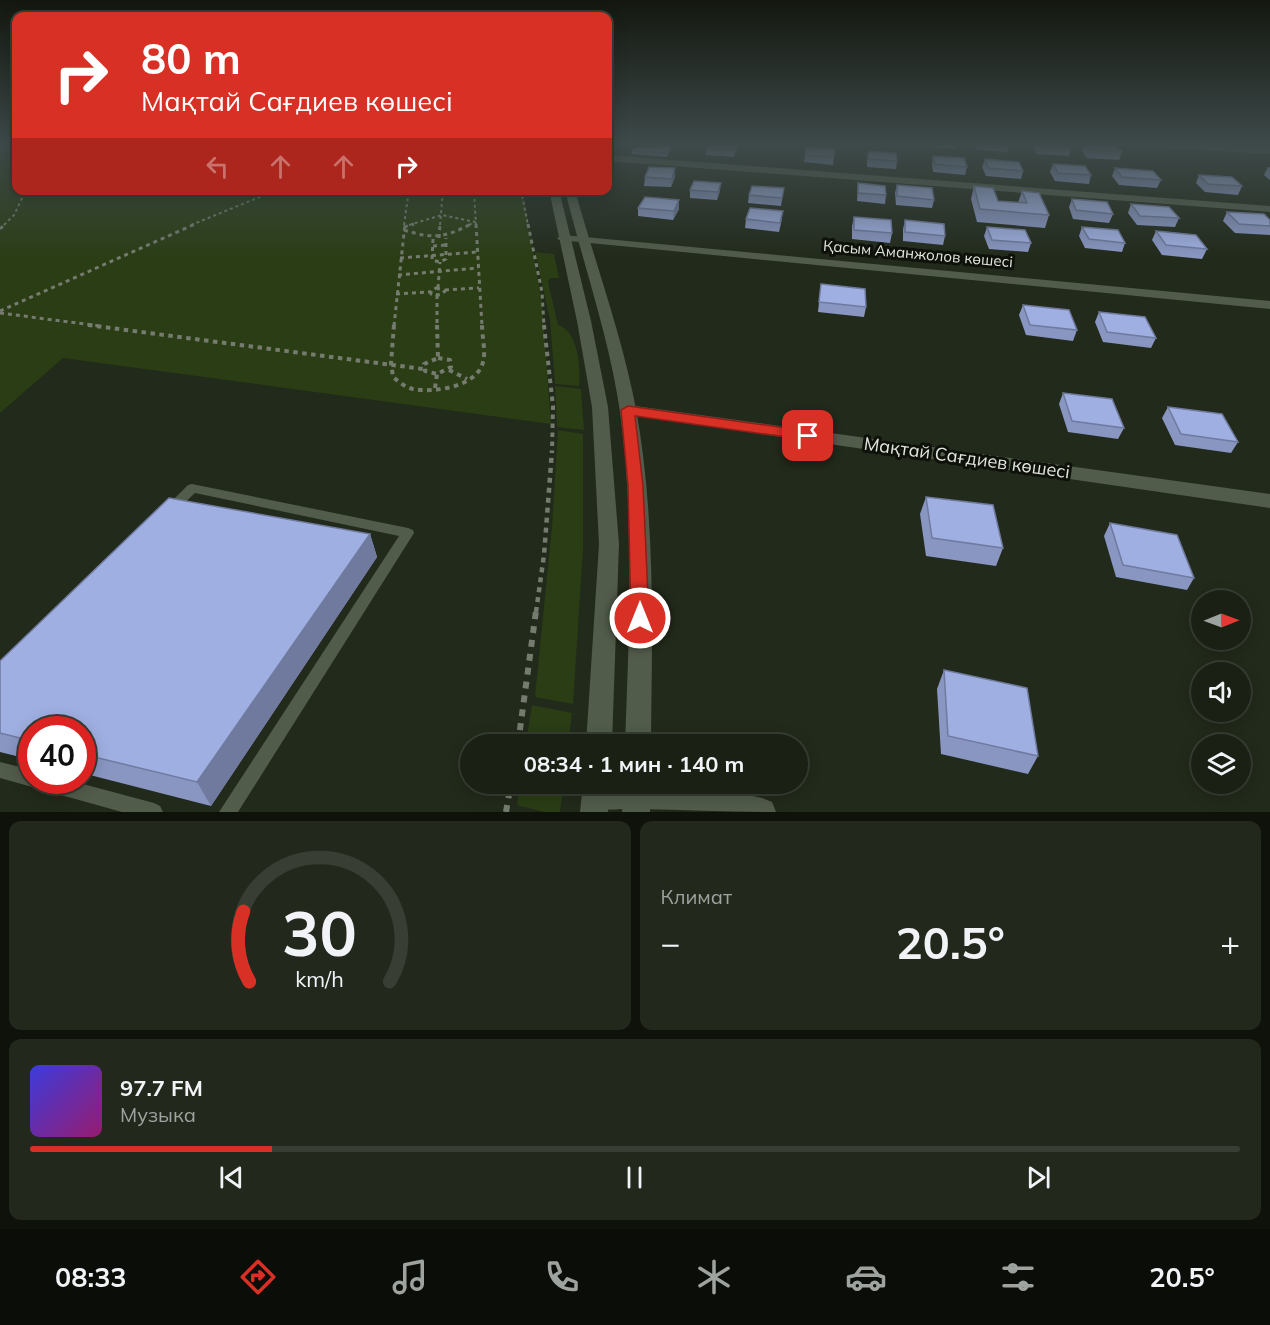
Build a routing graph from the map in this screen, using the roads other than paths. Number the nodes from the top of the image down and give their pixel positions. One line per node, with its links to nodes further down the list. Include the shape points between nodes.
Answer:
1 (931, 183): 4 (street)
2 (556, 195): 5 (street)
3 (570, 195): 5 (street)
4 (1270, 209)
5 (572, 238): 6 (street, Қасым Аманжолов көшесі); 7 (street, via 607,322); 10 (street, via 600,407 609,544)
6 (1270, 305)
7 (628, 410): 8 (street, Мақтай Сағдиев көшесі); 11 (street, via 636,486 640,597)
8 (1270, 501)
9 (159, 521): 18 (lane, via 192,488 408,533)
10 (600, 734)
11 (638, 734)
12 (0, 770): 13 (lane)
13 (18, 774)
14 (88, 794): 17 (lane)
15 (596, 797): 16 (street)
16 (637, 797): 19 (street, via 697,798)
17 (154, 812)
18 (228, 812)
19 (762, 812)

